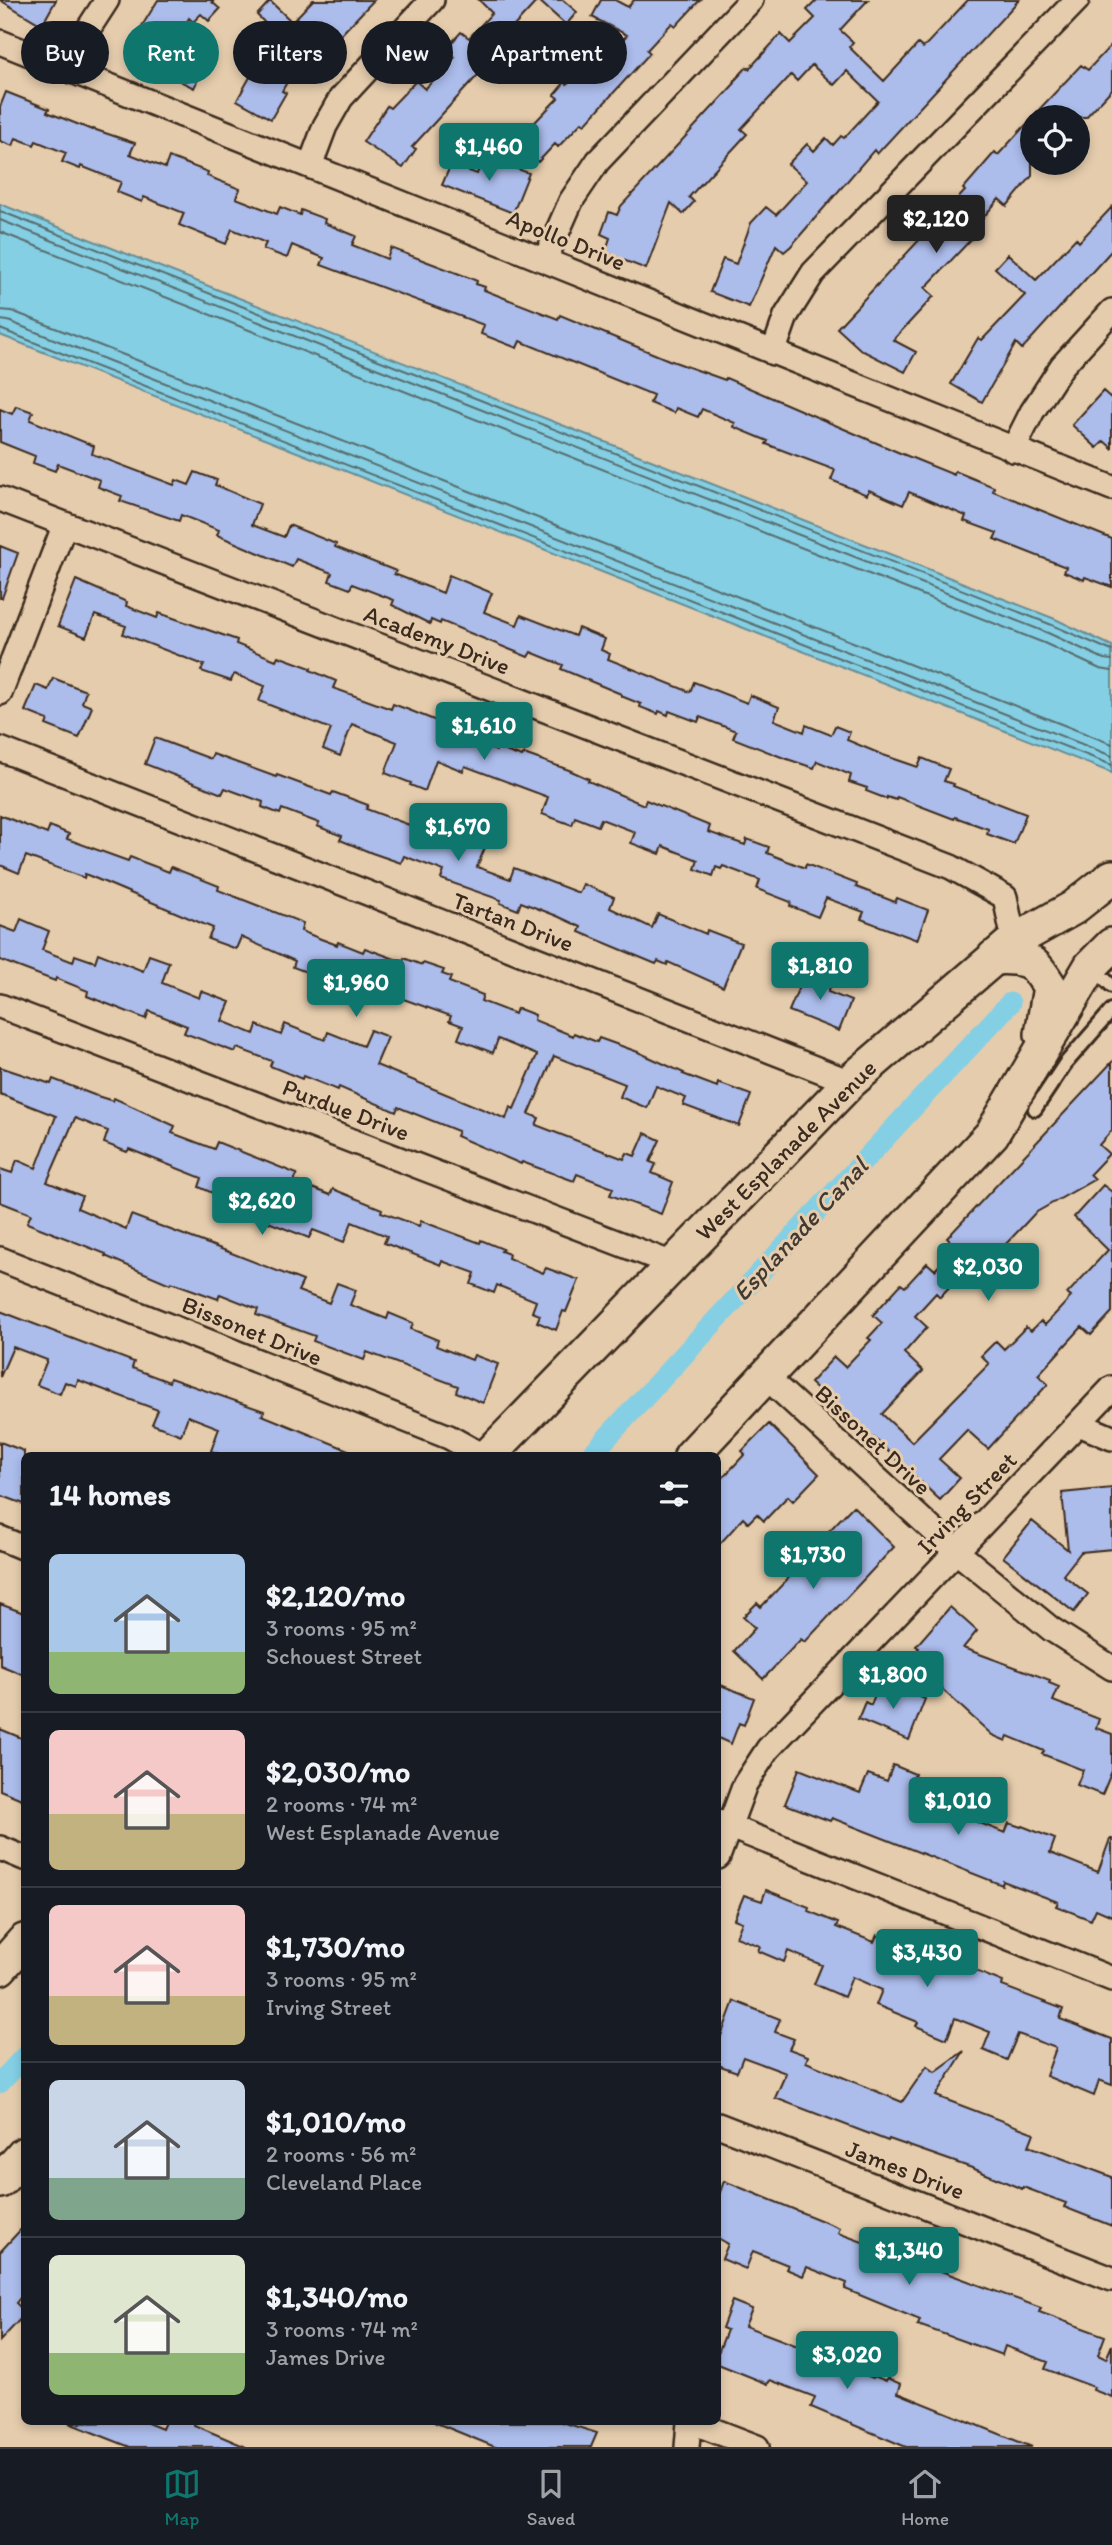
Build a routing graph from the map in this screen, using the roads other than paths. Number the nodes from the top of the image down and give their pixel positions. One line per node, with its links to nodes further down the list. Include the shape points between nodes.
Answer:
1 (107, 0): 5 (street)
2 (432, 0): 9 (street, via 341,98)
3 (751, 0): 10 (street, via 598,161 571,201)
4 (1077, 0): 12 (street, via 813,273 786,316)
5 (93, 21)
6 (0, 42): 7 (street, Apollo Drive)
7 (21, 51)
8 (103, 84): 9 (street, Apollo Drive)
9 (310, 166): 10 (street, Apollo Drive)
10 (545, 260): 12 (street, Apollo Drive)
11 (1112, 311): 13 (street, via 1062,366 1031,412)
12 (773, 353): 13 (street, Apollo Drive)
13 (1013, 450): 14 (street, Apollo Drive)
14 (1112, 488)
15 (0, 499): 16 (street, Academy Drive)
16 (65, 524): 17 (street); 20 (street, Academy Drive, via 951,867 1005,897)
17 (0, 693)
18 (0, 749): 25 (street, Tartan Drive)
19 (1112, 877): 20 (main road, West Esplanade Avenue, via 1073,908)
20 (1004, 949): 24 (main road, via 1036,965 1051,987); 25 (main road, West Esplanade Avenue)
21 (1105, 965): 24 (main road)
22 (0, 1006): 28 (street, Purdue Drive)
23 (1112, 1010): 26 (lane, via 1065,1064)
24 (1036, 1060): 29 (main road, via 992,1133)
25 (850, 1082): 28 (main road, West Esplanade Avenue)
26 (1035, 1109)
27 (0, 1259): 33 (street, Bissonet Drive)
28 (673, 1264): 34 (main road, West Esplanade Avenue)
29 (766, 1377): 35 (main road); 38 (street, Bissonet Drive)
30 (1112, 1388): 31 (street, Irving Street)
31 (1079, 1424): 32 (street); 38 (street, Irving Street)
32 (1112, 1437)
33 (477, 1452)
34 (489, 1452)
35 (695, 1452)
36 (0, 1538): 37 (street)
37 (21, 1547)
38 (957, 1552): 39 (street, Bissonet Drive, via 1051,1629); 40 (street, Irving Street, via 768,1749)
39 (1112, 1668)
40 (723, 1824): 47 (street)
41 (0, 1848): 42 (street)
42 (21, 1857)
43 (21, 1944): 45 (main road)
44 (21, 1959): 46 (main road)
45 (0, 1968)
46 (0, 1973)
47 (1112, 1979)
48 (721, 2126): 51 (street, James Drive)
49 (21, 2158): 50 (main road)
50 (0, 2181)
51 (1112, 2279)
52 (691, 2425): 54 (street)
53 (699, 2425): 55 (street)
54 (687, 2447)
55 (757, 2447)

